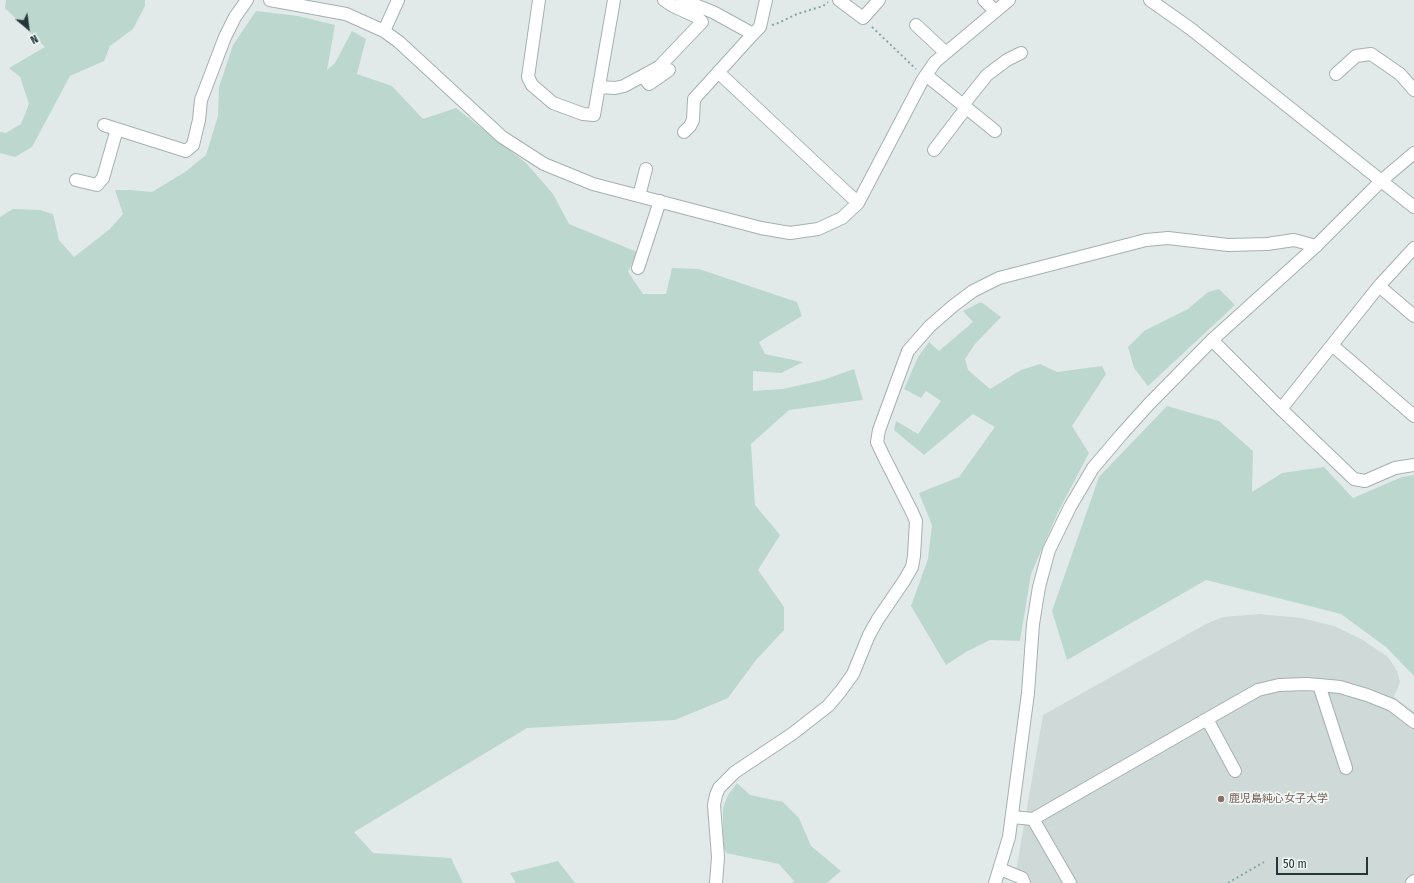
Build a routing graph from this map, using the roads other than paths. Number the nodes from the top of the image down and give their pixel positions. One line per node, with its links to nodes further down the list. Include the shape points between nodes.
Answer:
1 (247, 0): 29 (street, via 225,37 201,100 193,145 186,151)
2 (270, 0): 17 (street, via 346,14)
3 (398, 0): 17 (street)
4 (539, 0): 25 (street, via 528,78 532,85 553,102 583,114 594,115)
5 (614, 0): 25 (street)
6 (664, 0): 23 (street, via 698,17 702,22 659,67)
7 (682, 0): 16 (street)
8 (766, 0): 16 (street)
9 (839, 0): 10 (street, via 862,18)
10 (879, 0)
11 (984, 0): 14 (street)
12 (1009, 0): 14 (street)
13 (1150, 0): 36 (street, via 1192,29)
14 (995, 12): 18 (street)
15 (916, 25): 18 (street)
16 (756, 30): 21 (street)
17 (384, 31): 37 (street, via 405,47 502,137 544,164 593,184)
18 (946, 53): 24 (street, via 935,62)
19 (1021, 53): 27 (street, via 988,75)
20 (670, 70): 23 (street, via 650,84)
21 (718, 72): 30 (street, via 694,99 693,120); 39 (street)
22 (1336, 74): 26 (street, via 1356,56 1371,54 1400,74)
23 (643, 76): 25 (street, via 624,86)
24 (925, 76): 27 (street); 39 (street)
25 (599, 87)
26 (1414, 90)
27 (964, 106): 31 (street); 32 (street)
28 (104, 125): 29 (street)
29 (117, 129): 35 (street, via 103,178 97,185)
30 (684, 132)
31 (995, 132)
32 (934, 150)
33 (1414, 153): 36 (street)
34 (646, 169): 37 (street)
35 (76, 180)
36 (1381, 181): 40 (street); 41 (street)
37 (639, 196): 38 (street)
38 (660, 202): 39 (street, via 790,233 818,229 842,218); 43 (street)
39 (858, 203)
40 (1414, 207)
41 (1316, 246): 46 (street); 59 (street, via 1294,240 1228,245 1168,238 1146,240 999,278 973,291 930,326 908,351 877,442 916,522 912,567 869,635 853,674 828,706 735,772 719,788 714,805 718,857)
42 (1414, 248): 44 (street)
43 (638, 268)
44 (1379, 286): 45 (street); 47 (street)
45 (1414, 316)
46 (1212, 340): 48 (street); 56 (street, via 1149,404 1093,468 1049,550 1033,624 1028,692)
47 (1332, 345): 48 (street); 49 (street)
48 (1281, 409): 50 (street, via 1354,478 1365,481 1395,468)
49 (1414, 416)
50 (1414, 465)
51 (1319, 685): 52 (street, via 1279,685 1258,690); 53 (street, via 1340,687 1367,695 1392,705); 54 (street)
52 (1207, 719): 55 (street); 57 (street)
53 (1414, 722)
54 (1346, 768)
55 (1235, 771)
56 (1012, 817): 57 (street); 58 (street)
57 (1033, 819): 62 (street)
58 (1000, 869): 60 (street); 61 (street, via 1022,878)
59 (716, 883)
60 (995, 883)
61 (1024, 883)
62 (1070, 883)

